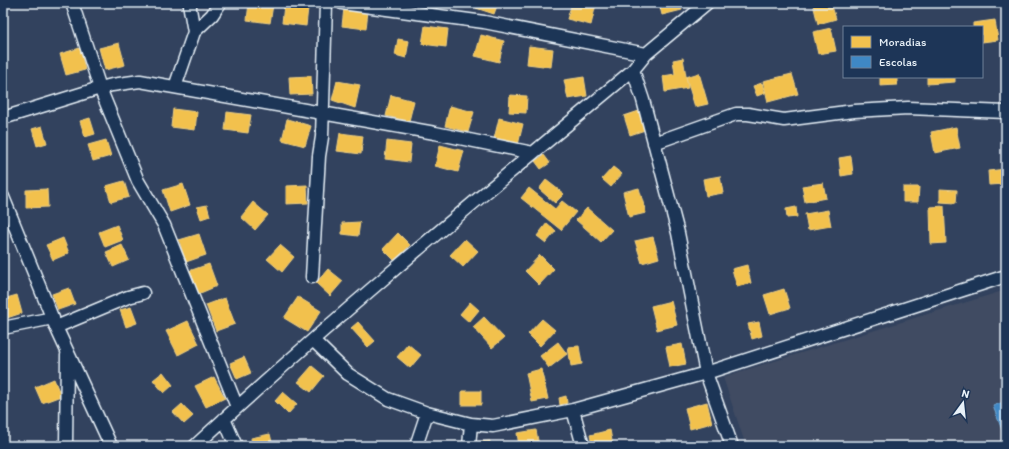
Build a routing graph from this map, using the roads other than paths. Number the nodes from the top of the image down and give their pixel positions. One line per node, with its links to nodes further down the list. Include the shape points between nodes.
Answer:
1 (72, 3): 11 (street)
2 (190, 3): 7 (street)
3 (220, 3): 7 (street, via 212,15)
4 (326, 3): 13 (street)
5 (342, 3): 8 (street, via 484,22)
6 (707, 3): 8 (street)
7 (194, 32): 10 (street)
8 (646, 54): 9 (street)
9 (633, 70): 15 (street); 16 (street)
10 (175, 87): 11 (street, via 140,81); 13 (street)
11 (100, 88): 14 (street); 26 (street, via 138,181 164,225)
12 (1006, 112): 15 (street, via 908,108 854,111 784,120 736,114)
13 (322, 113): 16 (street); 19 (street)
14 (3, 118)
15 (654, 143): 25 (street, via 678,233)
16 (533, 153): 23 (street)
17 (3, 197): 21 (street)
18 (1006, 276): 25 (street)
19 (312, 277)
20 (143, 293): 21 (street)
21 (55, 323): 22 (street); 24 (street)
22 (3, 328)
23 (313, 340): 26 (street); 28 (street, via 348,374 388,399)
24 (67, 350): 31 (street); 32 (street)
25 (706, 373): 27 (street); 38 (street)
26 (237, 407): 29 (street)
27 (573, 410): 30 (street, via 493,426); 37 (street)
28 (427, 413): 30 (street); 35 (street)
29 (224, 419): 33 (street); 34 (street)
30 (471, 424): 36 (street)
31 (66, 446)
32 (111, 446)
33 (195, 446)
34 (236, 446)
35 (416, 446)
36 (469, 446)
37 (583, 446)
38 (732, 446)

